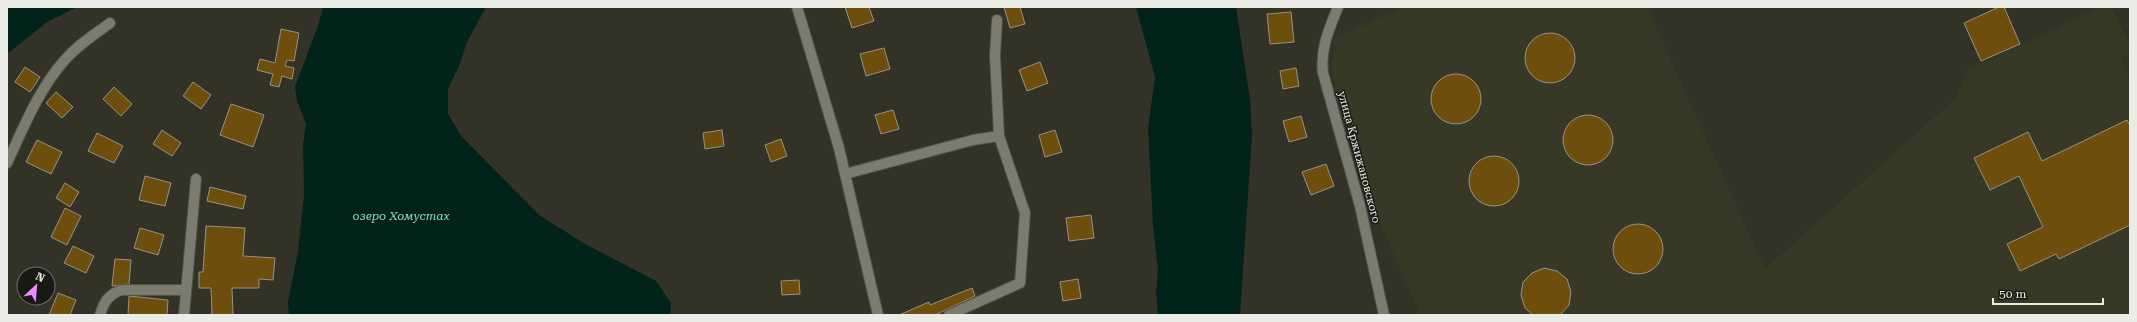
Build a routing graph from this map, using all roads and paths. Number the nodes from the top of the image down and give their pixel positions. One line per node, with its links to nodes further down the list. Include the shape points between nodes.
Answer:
1 (797, 7): 7 (street)
2 (1338, 7): 14 (street, улица Кржижановского, via 1325,43 1323,73 1360,206)
3 (997, 20): 5 (street, via 995,56)
4 (110, 23): 6 (street, via 74,50 63,62 34,107)
5 (999, 136): 7 (street, via 966,142); 13 (street, via 1025,213 1020,283)
6 (7, 164)
7 (845, 174): 12 (street)
8 (196, 179): 9 (street)
9 (186, 290): 10 (street, via 121,290 107,299); 11 (street)
10 (100, 315)
11 (184, 315)
12 (878, 315)
13 (949, 315)
14 (1384, 315)

